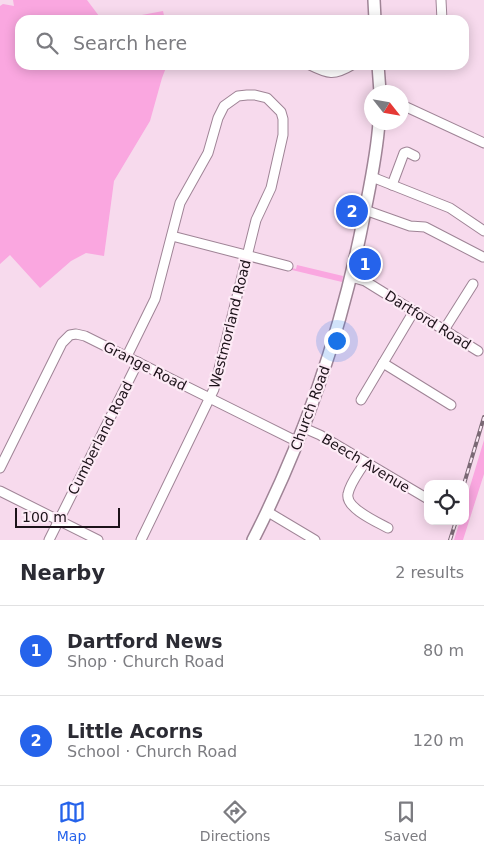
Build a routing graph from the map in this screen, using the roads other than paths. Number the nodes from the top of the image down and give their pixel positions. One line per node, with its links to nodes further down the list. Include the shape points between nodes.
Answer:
1 (374, 0): 3 (main road)
2 (441, 0): 4 (street)
3 (375, 15)
4 (442, 15)
5 (319, 70): 6 (street, via 331,73)
6 (343, 70)
7 (378, 70): 8 (main road)
8 (379, 85)
9 (409, 108): 11 (street)
10 (379, 130): 13 (main road, Church Road)
11 (484, 144)
12 (415, 156): 14 (street, via 404,153)
13 (372, 177): 14 (street); 15 (main road, Church Road)
14 (392, 185): 16 (street, via 450,208)
15 (365, 210): 19 (street, via 410,226 425,227); 21 (main road, Church Road)
16 (484, 231)
17 (172, 236): 18 (street); 18 (street, Westmorland Road, via 182,198 208,153 224,106 238,96 262,96 281,112 283,135 271,188 256,220); 26 (street, via 155,299)
18 (247, 256): 20 (street); 29 (street, Westmorland Road)
19 (484, 257)
20 (288, 266)
21 (351, 277): 23 (street, Dartford Road, via 362,279); 32 (main road, Church Road, via 331,353)
22 (473, 284): 24 (street)
23 (414, 311): 24 (street, Dartford Road); 28 (street)
24 (444, 330): 25 (street, Dartford Road)
25 (478, 351)
26 (127, 356): 27 (street, Grange Road); 35 (street, Grange Road, via 85,336 70,335 62,343)
27 (138, 362): 29 (street, Grange Road); 39 (street, Cumberland Road)
28 (384, 363): 30 (street); 31 (street)
29 (210, 399): 33 (street, Grange Road); 43 (street, Westmorland Road)
30 (361, 400)
31 (451, 405)
32 (304, 428): 33 (main road, Church Road); 34 (street, Beech Avenue)
33 (298, 442): 38 (main road, Church Road)
34 (365, 462): 37 (street, Beech Avenue); 40 (street, via 348,492 348,501)
35 (0, 468)
36 (0, 491): 39 (street)
37 (424, 497)
38 (268, 512): 44 (main road, Church Road); 45 (street)
39 (58, 520): 41 (street, Cumberland Road); 42 (street)
40 (388, 528)
41 (49, 540)
42 (98, 540)
43 (141, 540)
44 (253, 540)
45 (315, 540)

